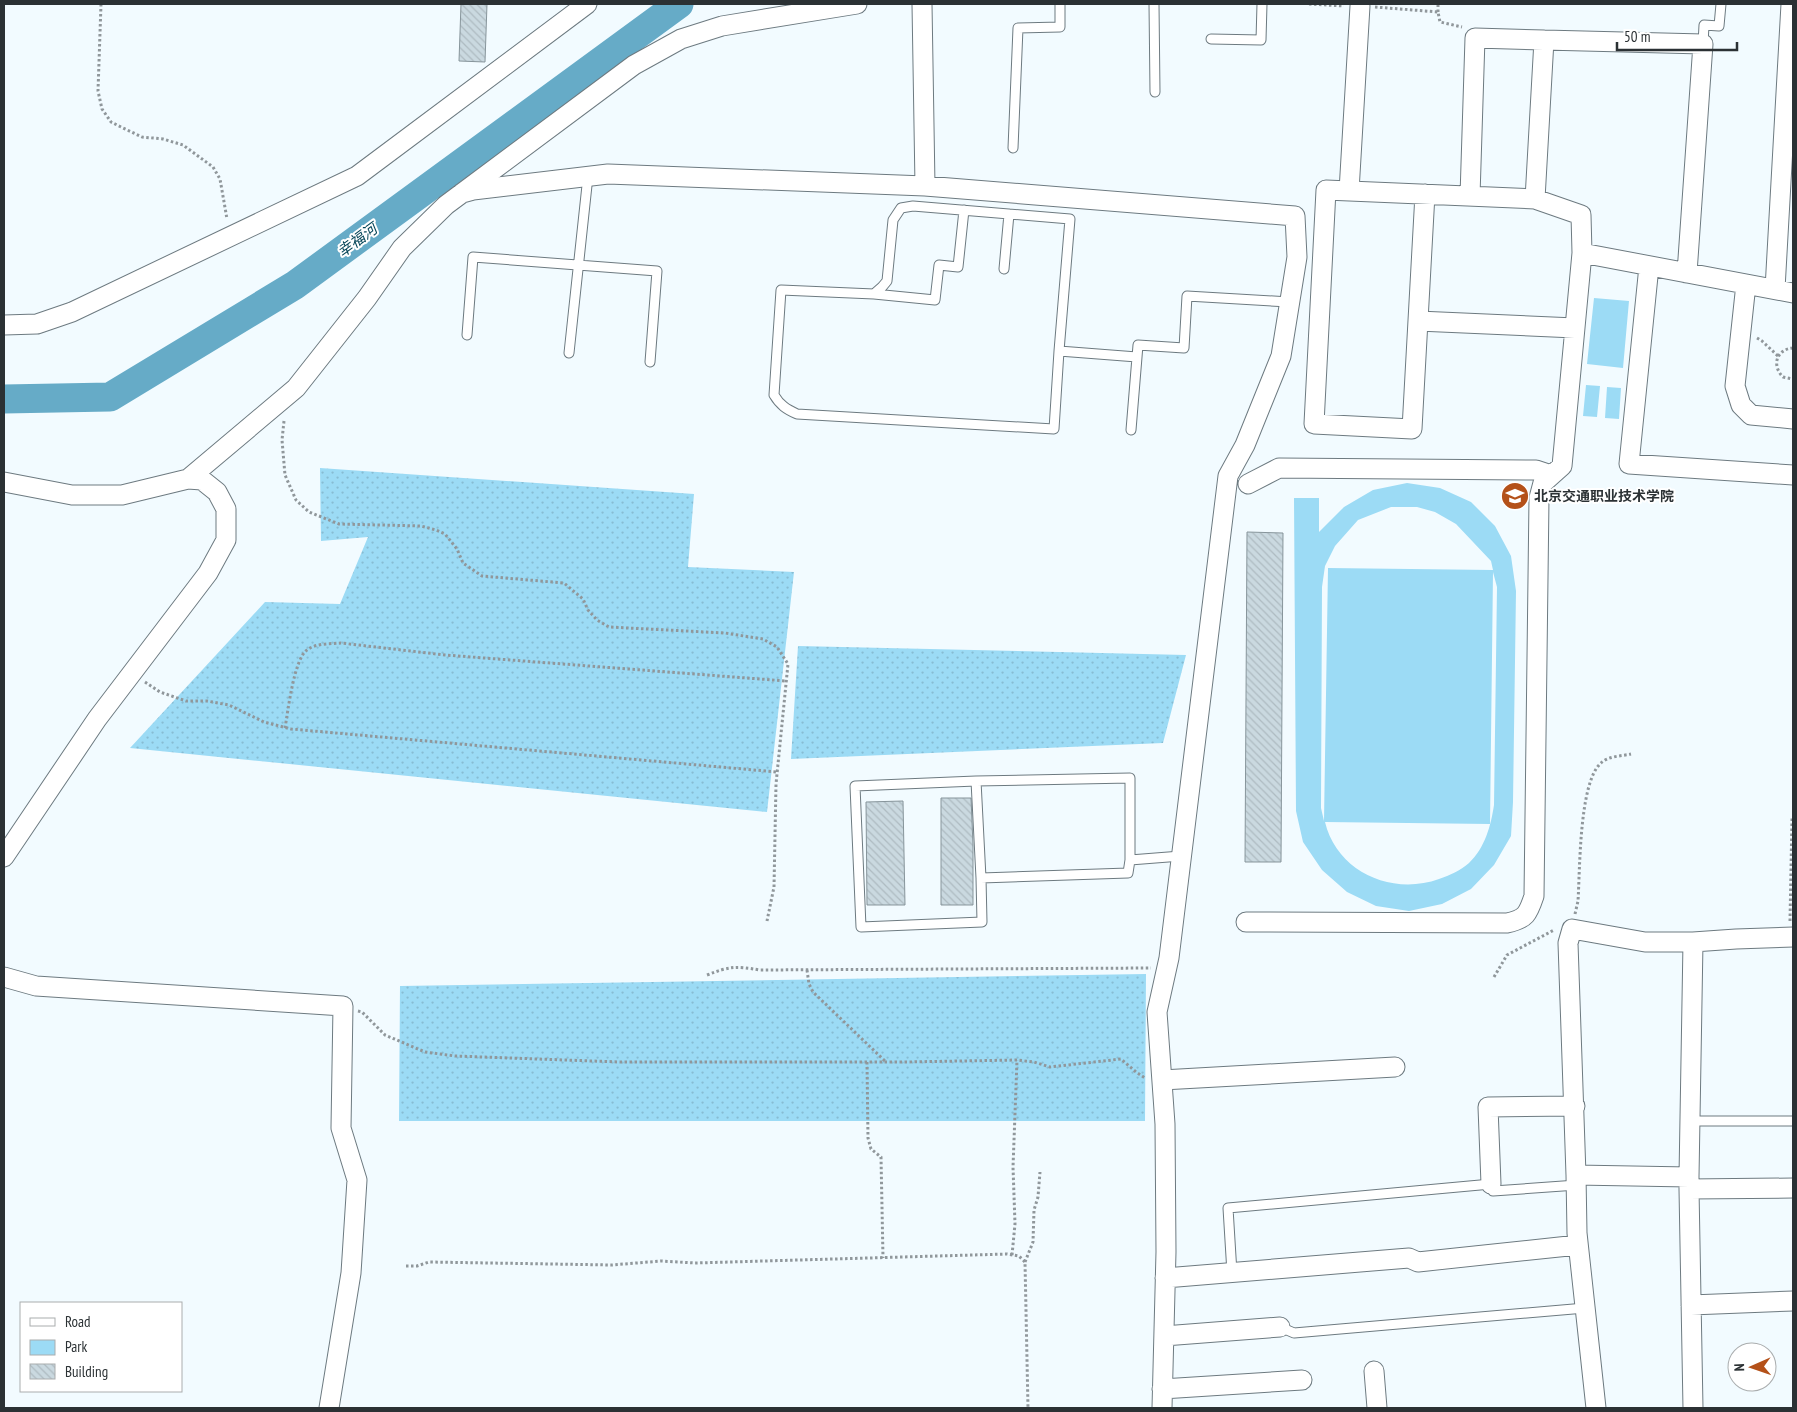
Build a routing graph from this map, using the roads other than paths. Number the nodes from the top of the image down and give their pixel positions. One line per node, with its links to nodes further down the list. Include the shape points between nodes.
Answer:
1 (587, 4): 35 (street, via 357,176 72,312 37,324)
2 (857, 4): 19 (street, via 722,26 681,39 634,65)
3 (922, 4): 17 (street)
4 (1060, 4): 15 (lane, via 1060,27 1018,28)
5 (1154, 4): 13 (lane)
6 (1262, 4): 10 (lane, via 1261,40)
7 (1721, 4): 12 (lane, via 1718,26 1704,25)
8 (1791, 4): 14 (street)
9 (1360, 6): 18 (street)
10 (1211, 39)
11 (1544, 40): 12 (street); 21 (street, via 1475,38); 22 (street)
12 (1702, 44): 29 (street)
13 (1155, 92)
14 (1789, 120): 31 (street)
15 (1013, 148)
16 (588, 176): 17 (street, via 608,174); 19 (street); 26 (lane)
17 (925, 186): 33 (street, via 1295,216 1297,257)
18 (1349, 191): 20 (street); 34 (street, via 1326,190 1314,424 1412,429)
19 (462, 193): 46 (street, via 402,248 296,388)
20 (1425, 194): 21 (street); 34 (street)
21 (1470, 196): 22 (street)
22 (1535, 199): 25 (street, via 1581,215)
23 (964, 210): 24 (lane); 32 (lane, via 901,208 893,220 887,280); 32 (lane, via 958,267 939,265 935,300)
24 (1009, 214): 28 (lane); 38 (lane, via 1070,219)
25 (1582, 253): 27 (street); 36 (street)
26 (578, 265): 37 (lane, via 473,257); 39 (lane); 41 (lane, via 657,271)
27 (1649, 266): 29 (street); 45 (street, via 1629,464)
28 (1004, 269)
29 (1687, 273): 30 (street)
30 (1746, 284): 31 (street); 42 (street, via 1735,386 1741,405 1751,415)
31 (1784, 291)
32 (874, 294): 38 (lane, via 781,290 774,395 787,410 797,414 1054,428)
33 (1289, 302): 40 (lane, via 1187,296 1184,348 1138,345); 50 (street, via 1280,356 1245,445 1228,476)
34 (1418, 321): 36 (street)
35 (4, 325)
36 (1575, 328): 44 (street, via 1562,466)
37 (467, 335)
38 (1059, 351): 40 (lane)
39 (569, 353)
40 (1137, 357): 43 (lane)
41 (650, 362)
42 (1793, 419)
43 (1131, 430)
44 (1551, 475): 48 (street, via 1536,470 1278,468); 54 (street, via 1543,483 1539,498 1534,896 1529,912 1520,920 1507,923)
45 (1793, 475)
46 (188, 479): 47 (street, via 122,495 72,495); 51 (street, via 202,480 217,492 226,509 226,540 208,574 96,719)
47 (4, 482)
48 (1248, 484)
49 (976, 781): 52 (lane, via 1130,778); 53 (lane); 53 (lane, via 855,786 861,927 982,922)
50 (1181, 856): 52 (lane); 59 (street, via 1167,968 1157,1012)
51 (4, 857)
52 (1130, 860): 53 (lane, via 1128,873)
53 (980, 878)
54 (1246, 922)
55 (1791, 937): 56 (street)
56 (1693, 942): 60 (street, via 1645,942 1572,929 1568,943); 61 (street)
57 (4, 977): 78 (street, via 36,986 343,1006 341,1128 357,1180 350,1273)
58 (1395, 1068): 59 (street)
59 (1162, 1080): 69 (street)
60 (1575, 1106): 63 (street); 65 (street, via 1488,1107)
61 (1690, 1121): 62 (lane); 64 (street)
62 (1793, 1121)
63 (1576, 1180): 64 (street); 65 (lane, via 1493,1190); 67 (street)
64 (1689, 1183): 66 (street); 71 (street)
65 (1491, 1184): 68 (lane, via 1228,1208)
66 (1793, 1188)
67 (1578, 1245): 68 (street, via 1418,1262 1409,1258); 72 (street)
68 (1232, 1272): 69 (street)
69 (1165, 1278): 74 (street)
70 (1793, 1301): 71 (street)
71 (1691, 1305): 82 (street)
72 (1585, 1308): 73 (lane, via 1294,1333); 81 (street)
73 (1280, 1326): 74 (street)
74 (1164, 1336): 77 (street)
75 (1374, 1371): 80 (street)
76 (1302, 1380): 77 (street)
77 (1162, 1389): 79 (street)
78 (329, 1408)
79 (1162, 1408)
80 (1377, 1408)
81 (1596, 1408)
82 (1693, 1408)

